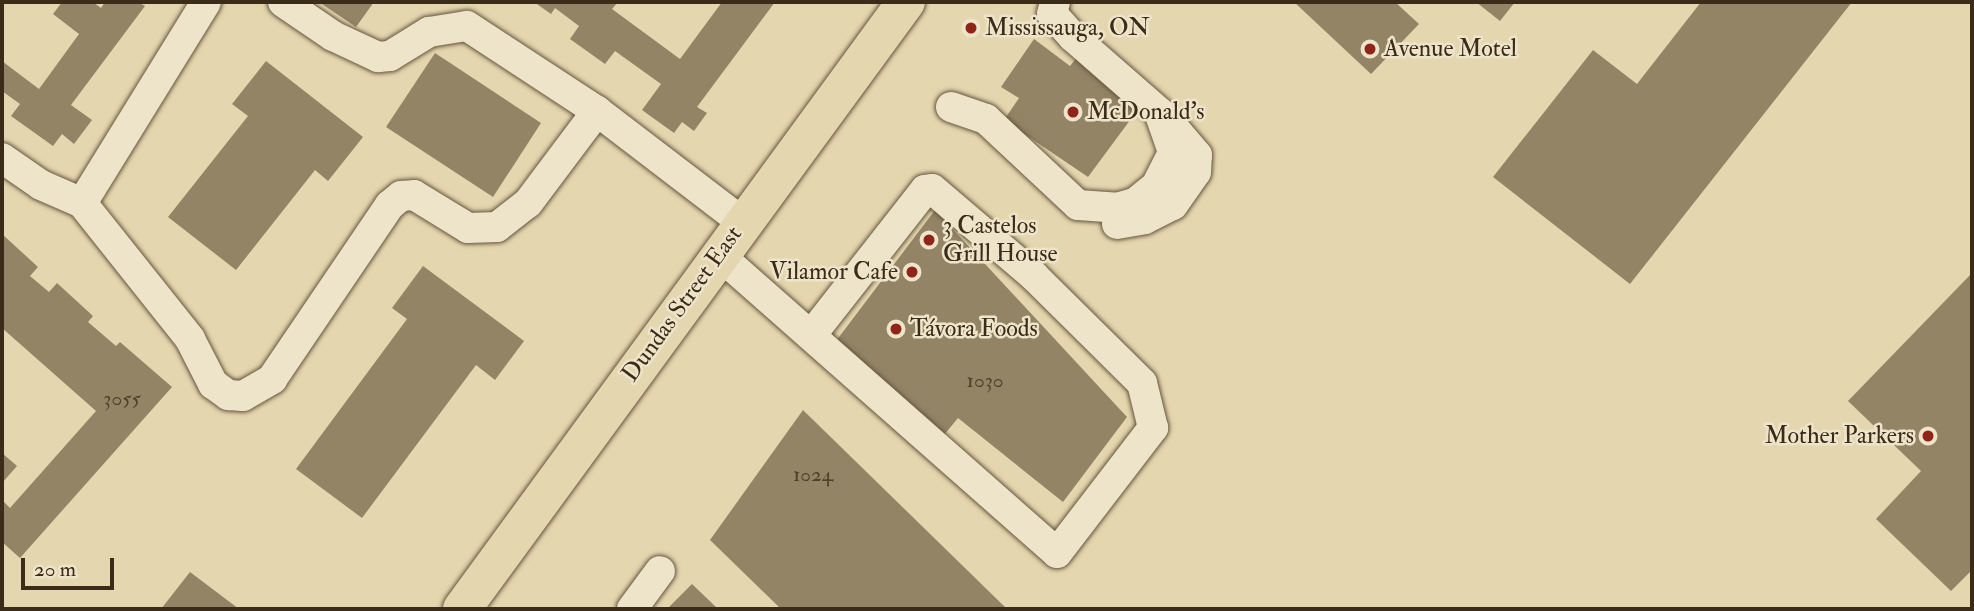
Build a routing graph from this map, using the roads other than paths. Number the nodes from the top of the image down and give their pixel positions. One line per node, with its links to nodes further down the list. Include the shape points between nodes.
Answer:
1 (206, 2): 8 (street)
2 (283, 2): 6 (street, via 333,36 378,57 390,56 429,32 467,26)
3 (906, 2): 9 (main road, Dundas Street East)
4 (1055, 2): 5 (street, via 1052,13 1073,37 1160,112 1172,152 1156,186 1135,203 1093,209 1078,205 985,119)
5 (951, 107)
6 (597, 111): 8 (street, via 528,203 497,227 468,228 414,195 390,205 272,379 243,396 228,395 213,384 190,339); 9 (street)
7 (2, 158): 8 (street, via 41,185)
8 (82, 204)
9 (742, 222): 10 (main road, Dundas Street East)
10 (718, 254): 11 (street); 13 (main road, Dundas Street East)
11 (812, 334): 11 (street, via 925,190 932,189 1034,276 1142,383 1153,428 1057,553)
12 (660, 571): 14 (street)
13 (461, 609)
14 (632, 609)

